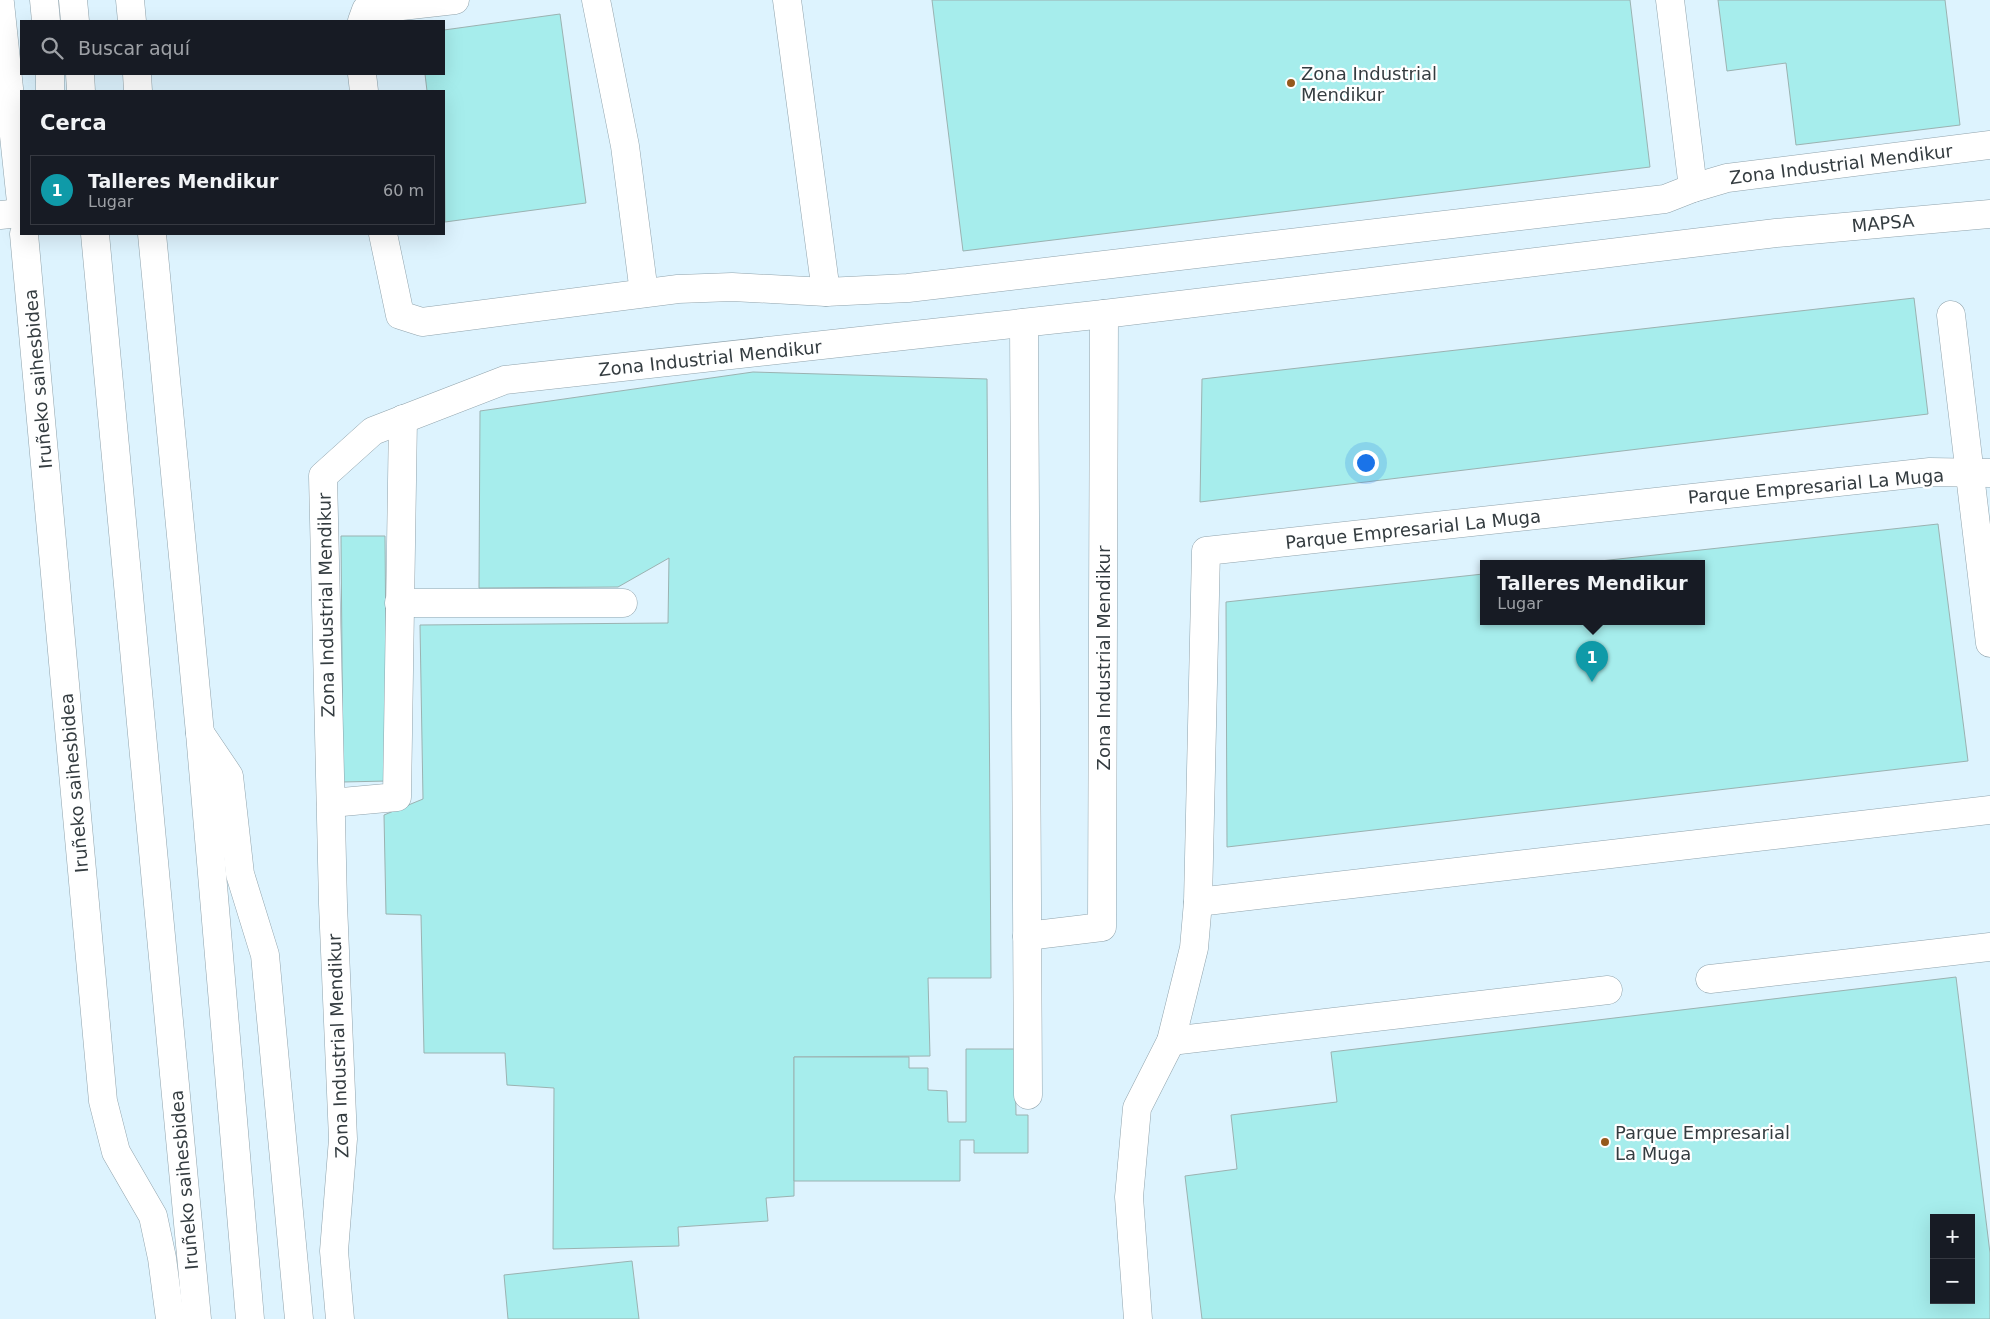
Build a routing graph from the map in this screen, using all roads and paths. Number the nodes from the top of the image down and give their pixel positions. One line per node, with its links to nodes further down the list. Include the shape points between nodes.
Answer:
1 (44, 0): 9 (main road)
2 (73, 0): 10 (main road)
3 (130, 0): 11 (main road)
4 (455, 0): 12 (main road, via 366,10)
5 (596, 0): 33 (main road, via 625,146)
6 (787, 0): 32 (main road)
7 (1670, 0): 22 (main road)
8 (0, 3): 23 (main road)
9 (46, 20)
10 (75, 20)
11 (132, 20)
12 (362, 20)
13 (50, 75): 17 (main road)
14 (80, 75): 18 (main road)
15 (137, 75): 19 (main road)
16 (362, 75): 20 (main road)
17 (50, 90)
18 (82, 90)
19 (138, 90)
20 (364, 90)
21 (1990, 145): 22 (main road, Zona Industrial Mendikur, via 1726,178)
22 (1694, 188): 32 (main road, Zona Industrial Mendikur, via 1656,201 908,288)
23 (20, 193)
24 (20, 213): 26 (main road)
25 (1990, 214): 27 (main road, MAPSA)
26 (0, 215)
27 (1776, 233): 34 (main road, Zona Industrial Mendikur)
28 (24, 235): 52 (main road, Iruñeko saihesbidea, via 103,1101 116,1152 153,1216)
29 (95, 235): 53 (main road, Iruñeko saihesbidea)
30 (152, 235): 42 (main road)
31 (382, 235): 33 (main road, Zona Industrial Mendikur, via 400,315 422,322)
32 (826, 292): 33 (main road, Zona Industrial Mendikur, via 732,287)
33 (644, 293)
34 (1104, 314): 36 (main road, Zona Industrial Mendikur); 46 (main road, Zona Industrial Mendikur, via 1102,927)
35 (1950, 315): 38 (main road, Parque Empresarial La Muga)
36 (1024, 323): 37 (main road, Zona Industrial Mendikur, via 505,380); 46 (main road)
37 (403, 419): 39 (main road); 43 (main road, Zona Industrial Mendikur, via 373,431 323,476)
38 (1980, 474): 41 (main road, Parque Empresarial La Muga); 45 (main road, Parque Empresarial La Muga, via 1930,472 1206,551)
39 (399, 603): 40 (main road); 43 (main road, via 397,797)
40 (623, 603)
41 (1990, 643)
42 (200, 734): 54 (main road); 55 (main road, via 229,776 240,874 265,955)
43 (331, 803): 56 (main road, Zona Industrial Mendikur, via 343,1139 334,1251)
44 (1990, 810): 45 (main road)
45 (1198, 902): 50 (main road, Parque Empresarial La Muga, via 1194,948)
46 (1027, 936): 51 (main road)
47 (1990, 947): 48 (main road)
48 (1710, 978)
49 (1608, 990): 50 (main road)
50 (1171, 1041): 57 (main road, Parque Empresarial La Muga, via 1137,1108 1129,1197)
51 (1028, 1096)
52 (170, 1319)
53 (197, 1319)
54 (250, 1319)
55 (299, 1319)
56 (340, 1319)
57 (1138, 1319)

